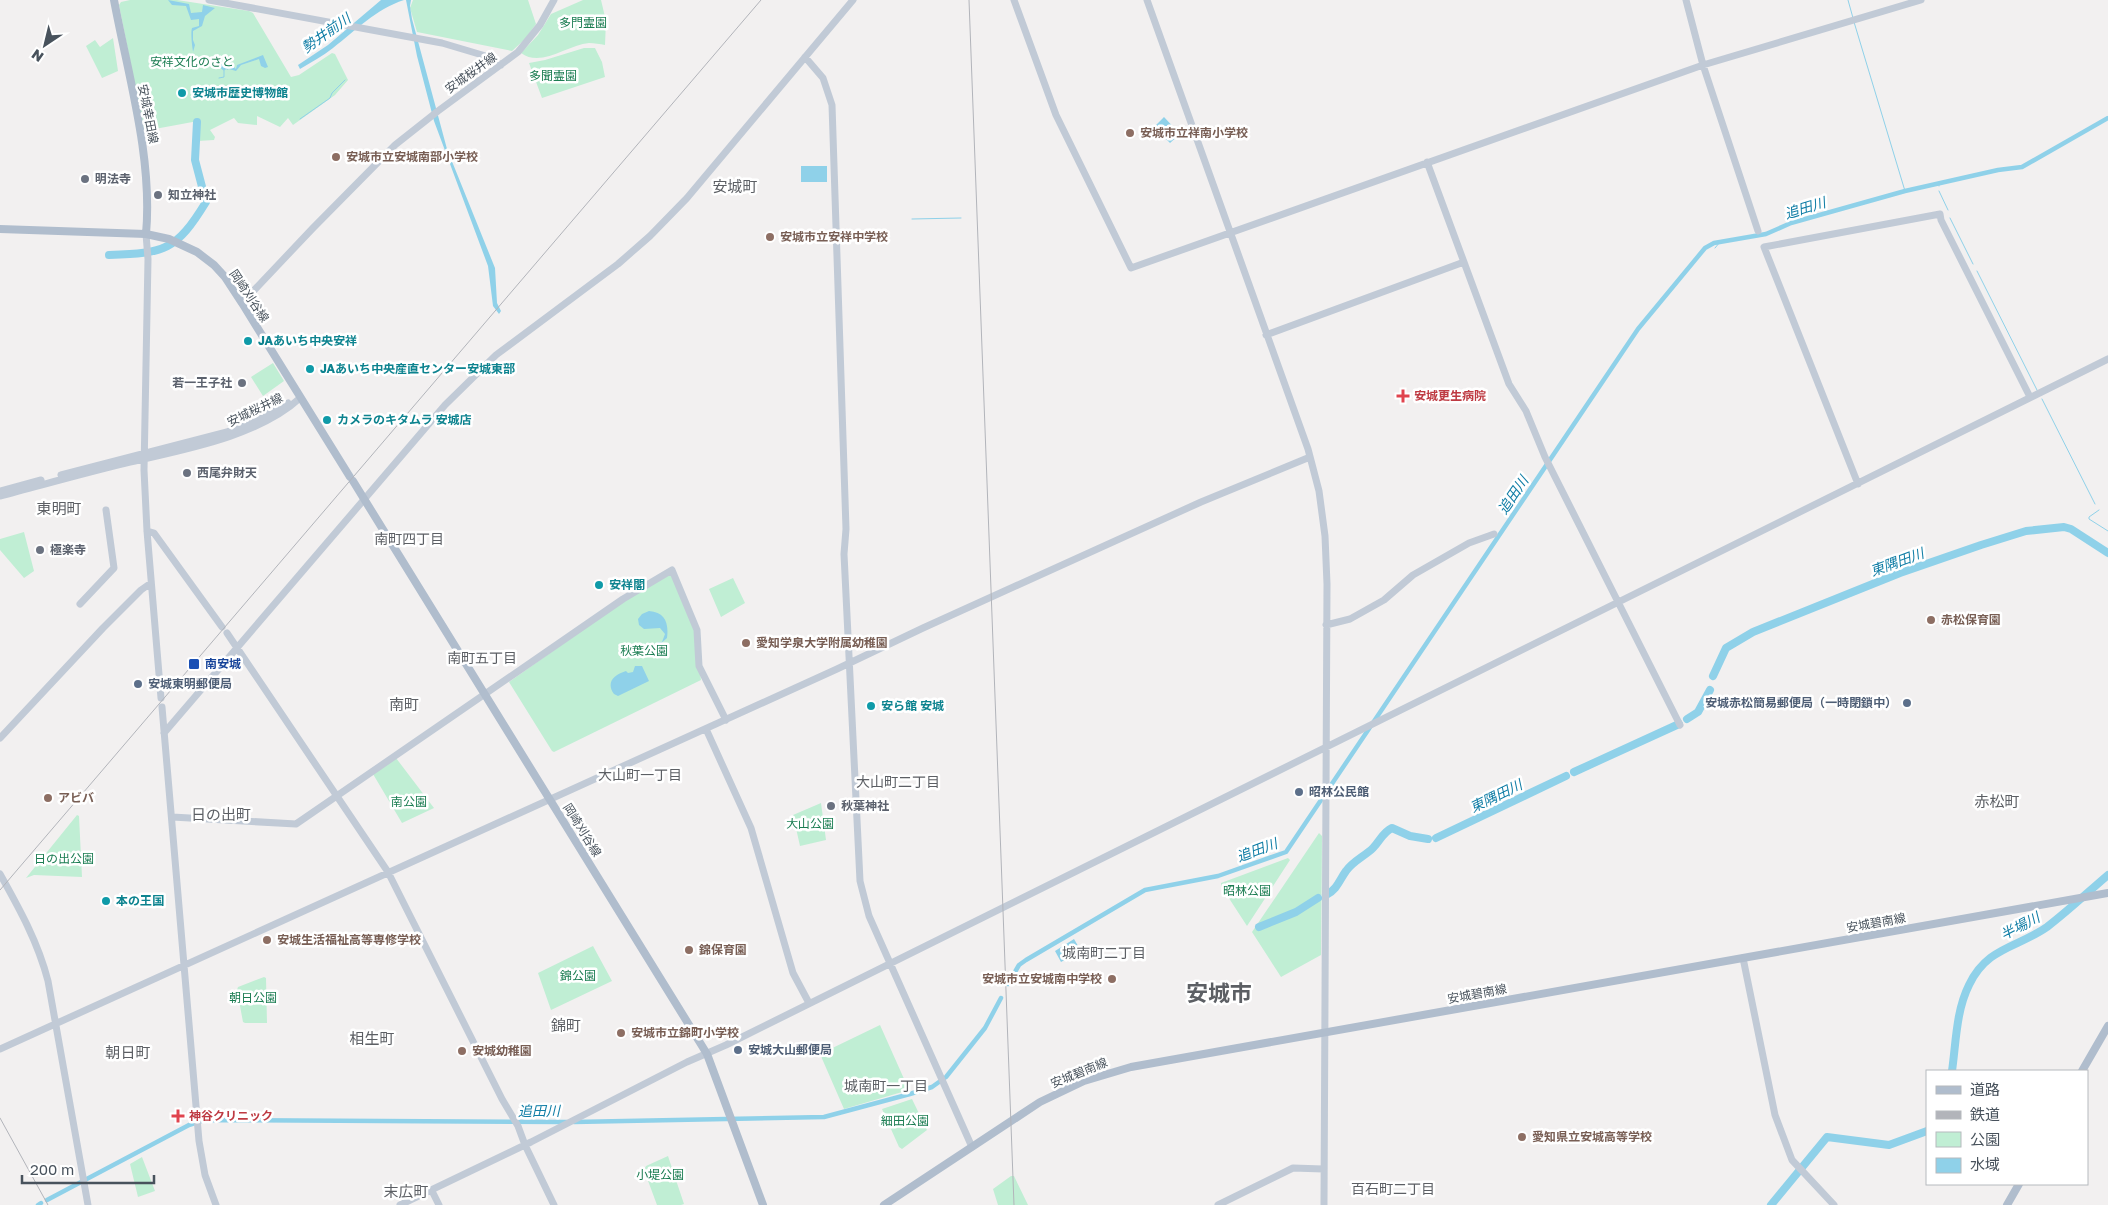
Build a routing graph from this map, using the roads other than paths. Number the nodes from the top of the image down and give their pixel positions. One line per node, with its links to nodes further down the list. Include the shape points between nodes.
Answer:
1 (114, 0): 14 (main road, 安城幸田線, via 143,151 148,197)
2 (209, 0): 10 (street, via 442,43 489,57)
3 (554, 0): 10 (street, 安城桜井線, via 534,34)
4 (853, 0): 9 (street)
5 (1014, 0): 15 (street, via 1056,115 1131,268)
6 (1147, 0): 15 (street)
7 (1686, 0): 11 (street)
8 (1920, 0): 11 (street)
9 (805, 56): 28 (street, via 687,198 650,236 618,264 496,355 445,406); 37 (street, via 823,78 832,104)
10 (501, 65): 18 (street, 安城桜井線, via 395,145)
11 (1703, 65): 12 (street); 16 (street)
12 (1427, 162): 15 (street); 17 (street)
13 (0, 229): 14 (main road, 岡崎刈谷線)
14 (146, 234): 18 (main road, 岡崎刈谷線, via 183,244 205,258 225,277); 23 (street)
15 (1230, 234): 19 (street)
16 (1759, 234)
17 (1464, 262): 19 (street); 33 (street, via 1506,377 1526,411)
18 (242, 303): 22 (main road, 岡崎刈谷線)
19 (1266, 335): 24 (street)
20 (2108, 359): 21 (street)
21 (2030, 397): 25 (street); 25 (street, via 1940,214 1764,247)
22 (300, 398): 23 (street, 安城桜井線, via 280,413 242,431); 28 (main road, 岡崎刈谷線)
23 (144, 457): 26 (street, 安城桜井線); 27 (street, 安城桜井線); 30 (street)
24 (1310, 457): 35 (street, via 1325,536); 37 (street, via 1201,502)
25 (1858, 484): 33 (street)
26 (0, 491)
27 (0, 496)
28 (364, 501): 36 (street); 38 (main road, 岡崎刈谷線)
29 (106, 510): 34 (street, via 114,568)
30 (147, 531): 32 (street); 36 (street, via 154,534)
31 (1494, 534): 35 (street, via 1469,543 1413,575 1384,600 1350,619)
32 (152, 583): 39 (street); 45 (street, via 103,628)
33 (1618, 602): 42 (street); 46 (street)
34 (80, 604)
35 (1326, 625): 46 (street)
36 (237, 648): 44 (street); 47 (street)
37 (850, 663): 41 (street); 54 (street, via 859,875 869,916)
38 (484, 694): 41 (street, via 672,570 697,630 699,666); 47 (street); 48 (main road, 岡崎刈谷線)
39 (161, 698)
40 (162, 707): 44 (street)
41 (726, 720): 43 (street)
42 (1680, 725)
43 (706, 729): 48 (street); 56 (street, via 751,828 793,973)
44 (164, 733): 49 (street)
45 (0, 738)
46 (1326, 748): 54 (street); 59 (street)
47 (337, 796): 49 (street, via 296,824); 50 (street)
48 (550, 799): 50 (street); 61 (main road, 岡崎刈谷線)
49 (172, 817): 55 (street)
50 (388, 872): 55 (street); 63 (street, via 514,1117)
51 (0, 874): 57 (street, via 41,956)
52 (2108, 893): 53 (main road, 安城碧南線)
53 (1743, 958): 59 (main road, 安城碧南線); 77 (street, via 1775,1115 1792,1160)
54 (891, 963): 56 (street); 64 (street)
55 (184, 964): 57 (street); 69 (street, via 200,1153 204,1175)
56 (809, 1003): 61 (street)
57 (55, 1024): 60 (street); 68 (street)
58 (2108, 1026): 62 (main road)
59 (1325, 1032): 64 (main road, 安城碧南線, via 1106,1073 1040,1102); 65 (street)
60 (0, 1049)
61 (707, 1054): 63 (street); 73 (main road, 岡崎刈谷線)
62 (2083, 1070)
63 (525, 1145): 67 (street); 72 (street)
64 (972, 1146): 74 (main road, 安城碧南線)
65 (1323, 1169): 75 (street, via 1293,1168); 76 (street)
66 (2018, 1185): 78 (main road)
67 (432, 1191): 70 (street); 71 (street)
68 (88, 1205)
69 (216, 1205)
70 (400, 1205)
71 (439, 1205)
72 (554, 1205)
73 (763, 1205)
74 (884, 1205)
75 (1218, 1205)
76 (1324, 1205)
77 (1834, 1205)
78 (2007, 1205)

